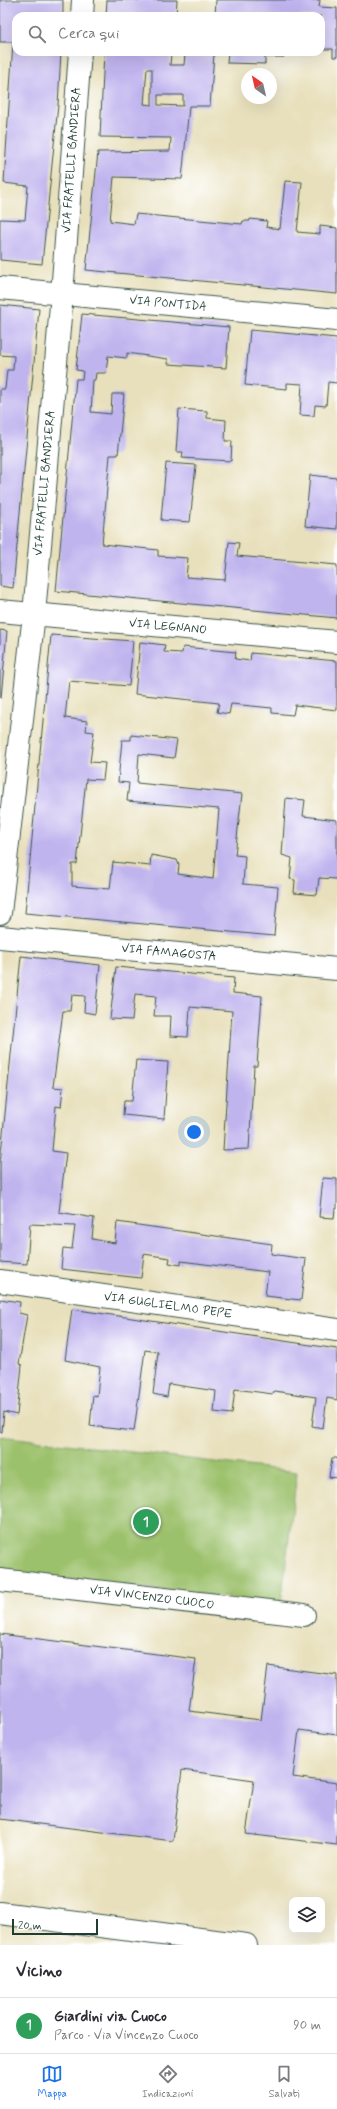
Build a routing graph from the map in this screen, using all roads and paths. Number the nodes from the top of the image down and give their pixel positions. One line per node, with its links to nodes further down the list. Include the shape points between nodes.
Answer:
1 (83, 0): 2 (street)
2 (82, 12)
3 (80, 56): 5 (street, VIA FRATELLI BANDIERA)
4 (0, 288): 5 (street, VIA PONTIDA)
5 (62, 294): 6 (street, VIA PONTIDA); 8 (street, VIA FRATELLI BANDIERA)
6 (337, 320)
7 (0, 611): 8 (street, VIA LEGNANO)
8 (34, 614): 9 (street, VIA LEGNANO); 10 (street, VIA FRATELLI BANDIERA)
9 (337, 642)
10 (0, 913)
11 (0, 937): 12 (street, VIA FAMAGOSTA)
12 (337, 969)
13 (0, 1281): 14 (street, VIA GUGLIELMO PEPE)
14 (337, 1330)
15 (0, 1580): 16 (street, VIA VINCENZO CUOCO)
16 (304, 1615)
17 (0, 1913): 18 (street)
18 (246, 1945)

